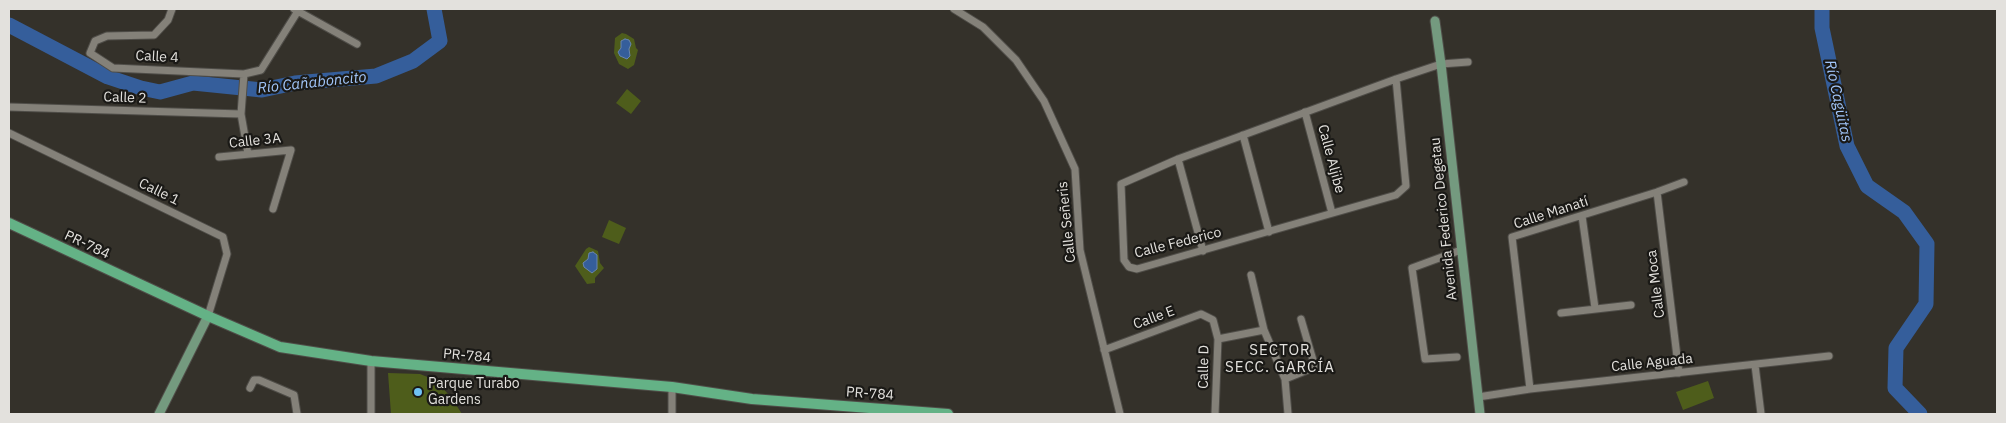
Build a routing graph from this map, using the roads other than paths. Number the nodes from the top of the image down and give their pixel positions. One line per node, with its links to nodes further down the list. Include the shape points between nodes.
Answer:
1 (172, 9): 8 (street, Calle 4, via 168,20 154,35 107,36 96,41 90,53 113,68)
2 (954, 9): 36 (street, Calle Señeris, via 983,27 1016,60 1044,101 1075,170 1080,250)
3 (296, 10): 5 (street); 8 (street, Calle 4, via 261,70)
4 (1435, 21): 7 (street, Avenida Federico Degetau)
5 (357, 44)
6 (1468, 62): 7 (street, Calle Federico)
7 (1441, 64): 9 (street, Calle Federico); 26 (street, Avenida Federico Degetau)
8 (244, 74): 12 (street)
9 (1396, 79): 11 (street, Calle Federico); 21 (street, Calle Federico, via 1406,186 1396,195)
10 (9, 107): 12 (street, Calle 2)
11 (1305, 112): 14 (street, Calle Federico); 21 (street, Calle Aljibe)
12 (241, 114): 15 (street)
13 (9, 133): 31 (street, Calle 1, via 224,237 227,254)
14 (1243, 135): 17 (street, Calle Federico); 24 (street)
15 (248, 154): 16 (street, Calle 3A); 20 (street, Calle 3A, via 291,150)
16 (219, 157)
17 (1178, 159): 25 (street); 25 (street, Calle Federico, via 1121,184 1124,260 1129,267 1138,269)
18 (1684, 182): 19 (street, Calle Manatí)
19 (1657, 192): 22 (street, Calle Manatí); 41 (street, Calle Moca)
20 (273, 209)
21 (1332, 213): 24 (street, Calle Federico)
22 (1582, 216): 29 (street); 45 (street, Calle Manatí, via 1512,237)
23 (9, 223): 31 (main road, PR-784 / PR-784)
24 (1269, 232): 25 (street, Calle Federico)
25 (1203, 250)
26 (1461, 250): 38 (street, via 1412,268 1425,359); 46 (street, Avenida Federico Degetau)
27 (1251, 275): 34 (street)
28 (1631, 305): 29 (street)
29 (1595, 308): 30 (street)
30 (1562, 313)
31 (208, 316): 39 (main road, PR-784 / PR-784, via 280,347); 47 (street)
32 (1300, 319): 42 (street, via 1315,367)
33 (1213, 320): 35 (street, Calle D); 36 (street, Calle E, via 1201,314)
34 (1264, 330): 35 (street); 42 (street)
35 (1218, 339): 53 (street, Calle D)
36 (1104, 350): 52 (street, Calle Señeris)
37 (1829, 356): 40 (street, Calle Aguada)
38 (1457, 357)
39 (371, 361): 43 (main road, PR-784 / PR-784); 49 (street)
40 (1755, 364): 41 (street, Calle Aguada); 56 (street)
41 (1679, 373): 45 (street, Calle Aguada)
42 (1285, 379): 54 (street)
43 (672, 387): 50 (street); 51 (main road, PR-784 / PR-784, via 752,399)
44 (250, 388): 48 (street, via 254,380 259,380 294,395)
45 (1530, 389): 46 (street, Calle Aguada)
46 (1478, 397): 55 (street, Avenida Federico Degetau)
47 (160, 414)
48 (297, 414)
49 (371, 414)
50 (672, 414)
51 (948, 414)
52 (1120, 414)
53 (1215, 414)
54 (1288, 414)
55 (1480, 414)
56 (1761, 414)

